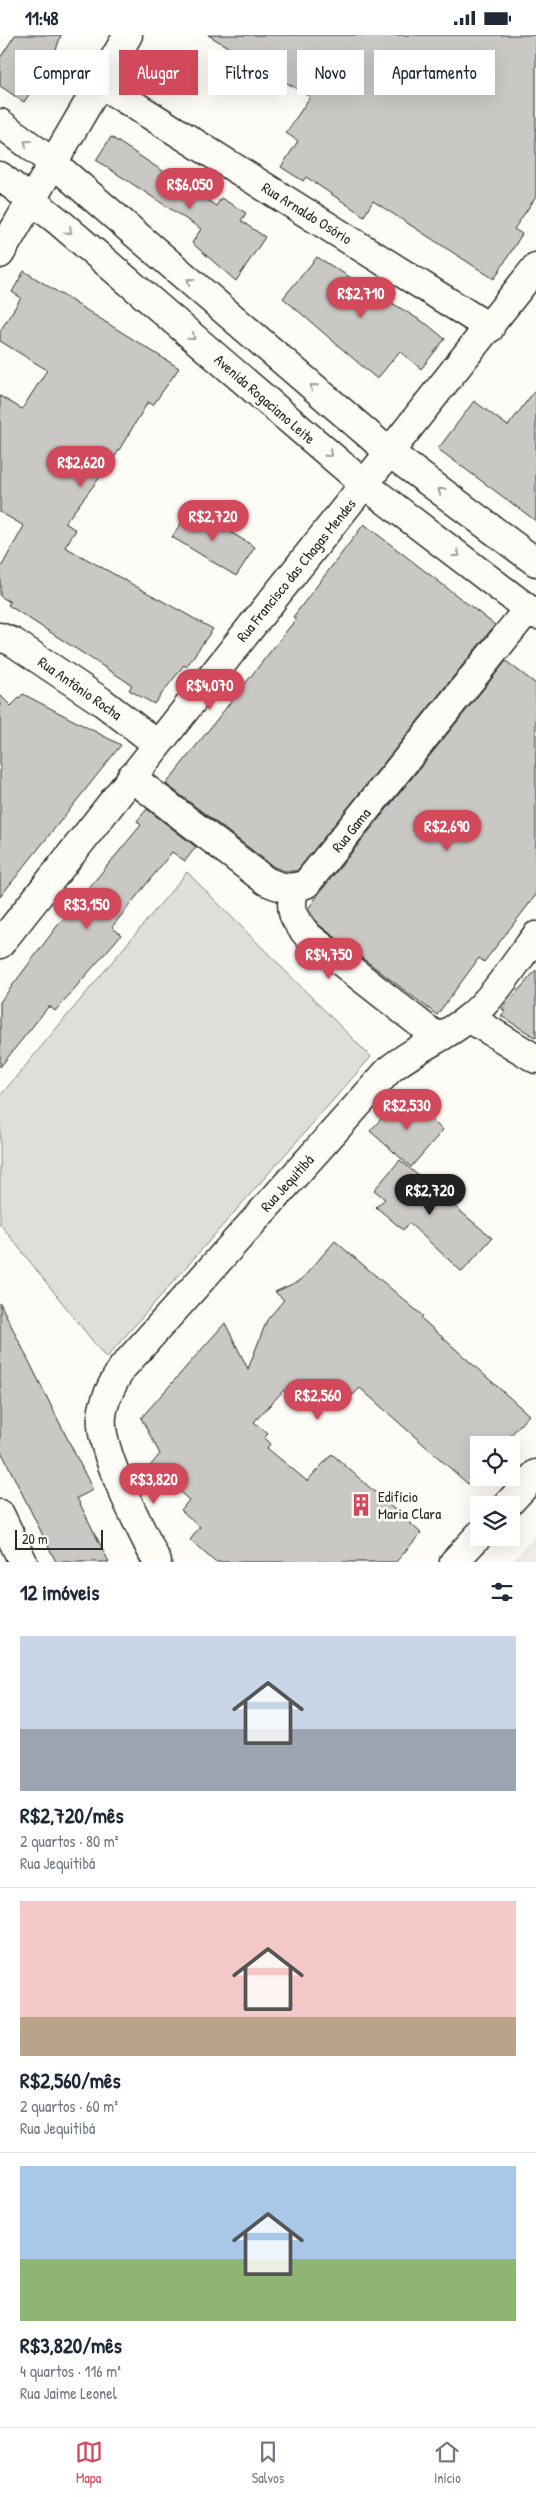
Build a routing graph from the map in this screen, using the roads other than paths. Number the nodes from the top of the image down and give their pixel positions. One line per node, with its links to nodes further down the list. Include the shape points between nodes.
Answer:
1 (128, 35): 2 (street)
2 (109, 66)
3 (109, 89): 11 (street, Rua Arnaldo Osório)
4 (92, 95): 6 (street)
5 (0, 123): 6 (street, one-way to 5)
6 (53, 163): 8 (street); 12 (street, one-way to 6)
7 (0, 176): 8 (street, Avenida Rogaciano Leite)
8 (32, 199): 9 (street); 13 (street, Avenida Rogaciano Leite, one-way to 13)
9 (0, 254)
10 (536, 267): 11 (street, Rua Francisco das Chagas Mendes)
11 (490, 328): 12 (street, Rua Francisco das Chagas Mendes)
12 (390, 453): 13 (street, Rua Francisco das Chagas Mendes); 14 (street, one-way to 12)
13 (364, 484): 15 (street, Avenida Rogaciano Leite, one-way to 15); 17 (street, Rua Francisco das Chagas Mendes)
14 (536, 562)
15 (532, 612): 19 (street, Rua Gama, via 318,872 306,885)
16 (0, 637): 17 (street, Rua Antônio Rocha, via 13,642 101,701)
17 (157, 744): 18 (street, Rua Francisco das Chagas Mendes)
18 (131, 777): 19 (street, via 266,881 281,889); 21 (street, Rua Francisco das Chagas Mendes)
19 (294, 889): 23 (street, via 291,906 295,921 308,936)
20 (536, 936): 22 (street, Rua Jequitibá)
21 (0, 944)
22 (469, 1018): 23 (street, Rua Jequitibá); 24 (street)
23 (437, 1037): 30 (street, Rua Jequitibá, via 389,1070 123,1367 105,1399 101,1417 107,1449)
24 (536, 1059)
25 (536, 1474): 26 (street)
26 (515, 1496)
27 (0, 1514): 29 (street)
28 (470, 1545): 31 (street)
29 (23, 1562)
30 (157, 1562)
31 (454, 1562)

